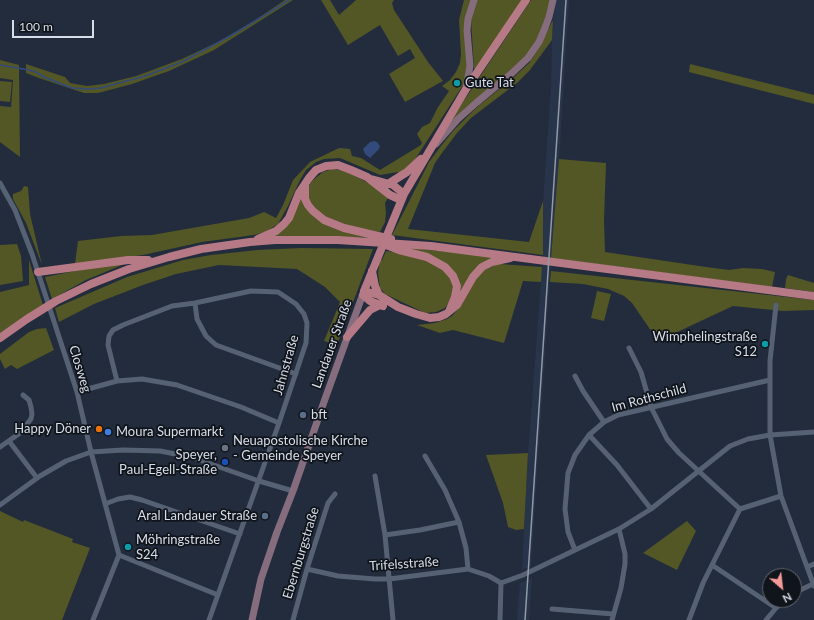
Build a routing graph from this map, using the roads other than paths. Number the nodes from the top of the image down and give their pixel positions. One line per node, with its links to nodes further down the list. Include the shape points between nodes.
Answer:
1 (474, 0): 4 (main road, via 467,30 470,66)
2 (526, 0): 4 (main road, Landauer Straße)
3 (553, 0): 5 (main road, via 545,28 528,58 458,120)
4 (466, 89): 5 (main road, Landauer Straße)
5 (428, 153): 9 (main road, via 407,172); 10 (main road, Landauer Straße)
6 (367, 177): 8 (main road, via 345,167 332,165 316,170); 9 (main road); 10 (main road, via 390,195)
7 (0, 183): 17 (street, Closweg, via 20,221)
8 (305, 184): 11 (main road, via 284,224 276,231); 13 (main road, via 305,199 308,205 324,220 344,228)
9 (388, 184): 10 (main road, via 393,185)
10 (403, 197): 16 (main road, Landauer Straße)
11 (250, 242): 12 (main road, via 313,239); 15 (main road)
12 (378, 242): 13 (main road); 25 (main road, via 445,266 457,286 456,297)
13 (406, 244): 14 (main road)
14 (519, 256): 20 (main road); 25 (main road, via 482,267 473,277 457,305)
15 (155, 260): 17 (main road, via 128,260); 27 (main road, via 76,291 27,318)
16 (372, 270): 18 (main road, Landauer Straße); 19 (main road)
17 (38, 272): 33 (street, Closweg)
18 (363, 293): 19 (main road); 22 (main road, via 370,301); 26 (main road, Landauer Straße)
19 (379, 295): 24 (main road)
20 (814, 296)
21 (195, 303): 29 (street, via 198,319 206,336 216,345); 29 (street, Jahnstraße, via 251,291 278,292 296,304 307,323 306,343); 32 (street, Jahnstraße, via 172,306 113,330 108,345)
22 (380, 305): 24 (main road); 26 (main road, via 370,310)
23 (776, 306): 31 (street)
24 (398, 307): 25 (main road, via 430,318)
25 (449, 312)
26 (347, 337): 49 (main road, Landauer Straße)
27 (0, 338)
28 (629, 348): 35 (street, via 641,372)
29 (296, 374): 37 (street, Jahnstraße)
30 (575, 376): 36 (street)
31 (770, 380): 35 (street, Im Rothschild); 40 (street)
32 (117, 381): 33 (street); 37 (street, via 142,379 177,385)
33 (77, 392): 43 (street, Closweg)
34 (23, 395): 41 (street, via 30,404 32,417 23,430)
35 (651, 407): 36 (street, Im Rothschild); 45 (street, via 667,439)
36 (604, 422): 39 (street, Im Rothschild)
37 (279, 423): 48 (street, Jahnstraße)
38 (814, 432): 40 (street)
39 (589, 435): 54 (street); 60 (street, Im Rothschild, via 575,455 568,473 565,509 568,532)
40 (770, 435): 45 (street, via 730,446); 51 (street)
41 (9, 441): 42 (street); 47 (street)
42 (0, 447)
43 (91, 452): 47 (street, via 61,464); 48 (street, via 160,451 191,457); 52 (street, Closweg)
44 (425, 456): 56 (street, via 445,490)
45 (698, 472): 54 (street); 55 (street)
46 (375, 476): 59 (street)
47 (37, 478): 53 (street)
48 (259, 481): 49 (street); 58 (street, Jahnstraße)
49 (293, 491): 78 (main road, Landauer Straße, via 261,579)
50 (335, 494): 65 (street, Ebernburgstraße, via 328,503)
51 (781, 496): 55 (street); 64 (street)
52 (105, 504): 58 (street, via 118,499 136,498); 61 (street, Closweg)
53 (0, 505)
54 (651, 508): 57 (street)
55 (740, 509): 63 (street)
56 (459, 522): 59 (street); 66 (street)
57 (619, 529): 60 (street); 75 (street, via 625,564)
58 (240, 534): 71 (street, Jahnstraße)
59 (385, 535): 67 (street)
60 (575, 550): 68 (street)
61 (119, 555): 71 (street); 76 (street)
62 (814, 564): 64 (street)
63 (712, 565): 72 (street); 83 (street)
64 (807, 567): 69 (street)
65 (307, 569): 67 (street, Trifelsstraße, via 338,576); 79 (street, Ebernburgstraße)
66 (468, 569): 67 (street, Trifelsstraße); 68 (street, Trifelsstraße)
67 (389, 579): 80 (street)
68 (501, 583): 81 (street)
69 (814, 585): 70 (street)
70 (802, 590)
71 (218, 595): 77 (street, Jahnstraße)
72 (762, 599)
73 (776, 608): 84 (street)
74 (552, 609): 75 (street)
75 (613, 614): 82 (street)
76 (93, 620)
77 (209, 620)
78 (252, 620)
79 (294, 620)
80 (393, 620)
81 (500, 620)
82 (612, 620)
83 (689, 620)
84 (766, 620)

